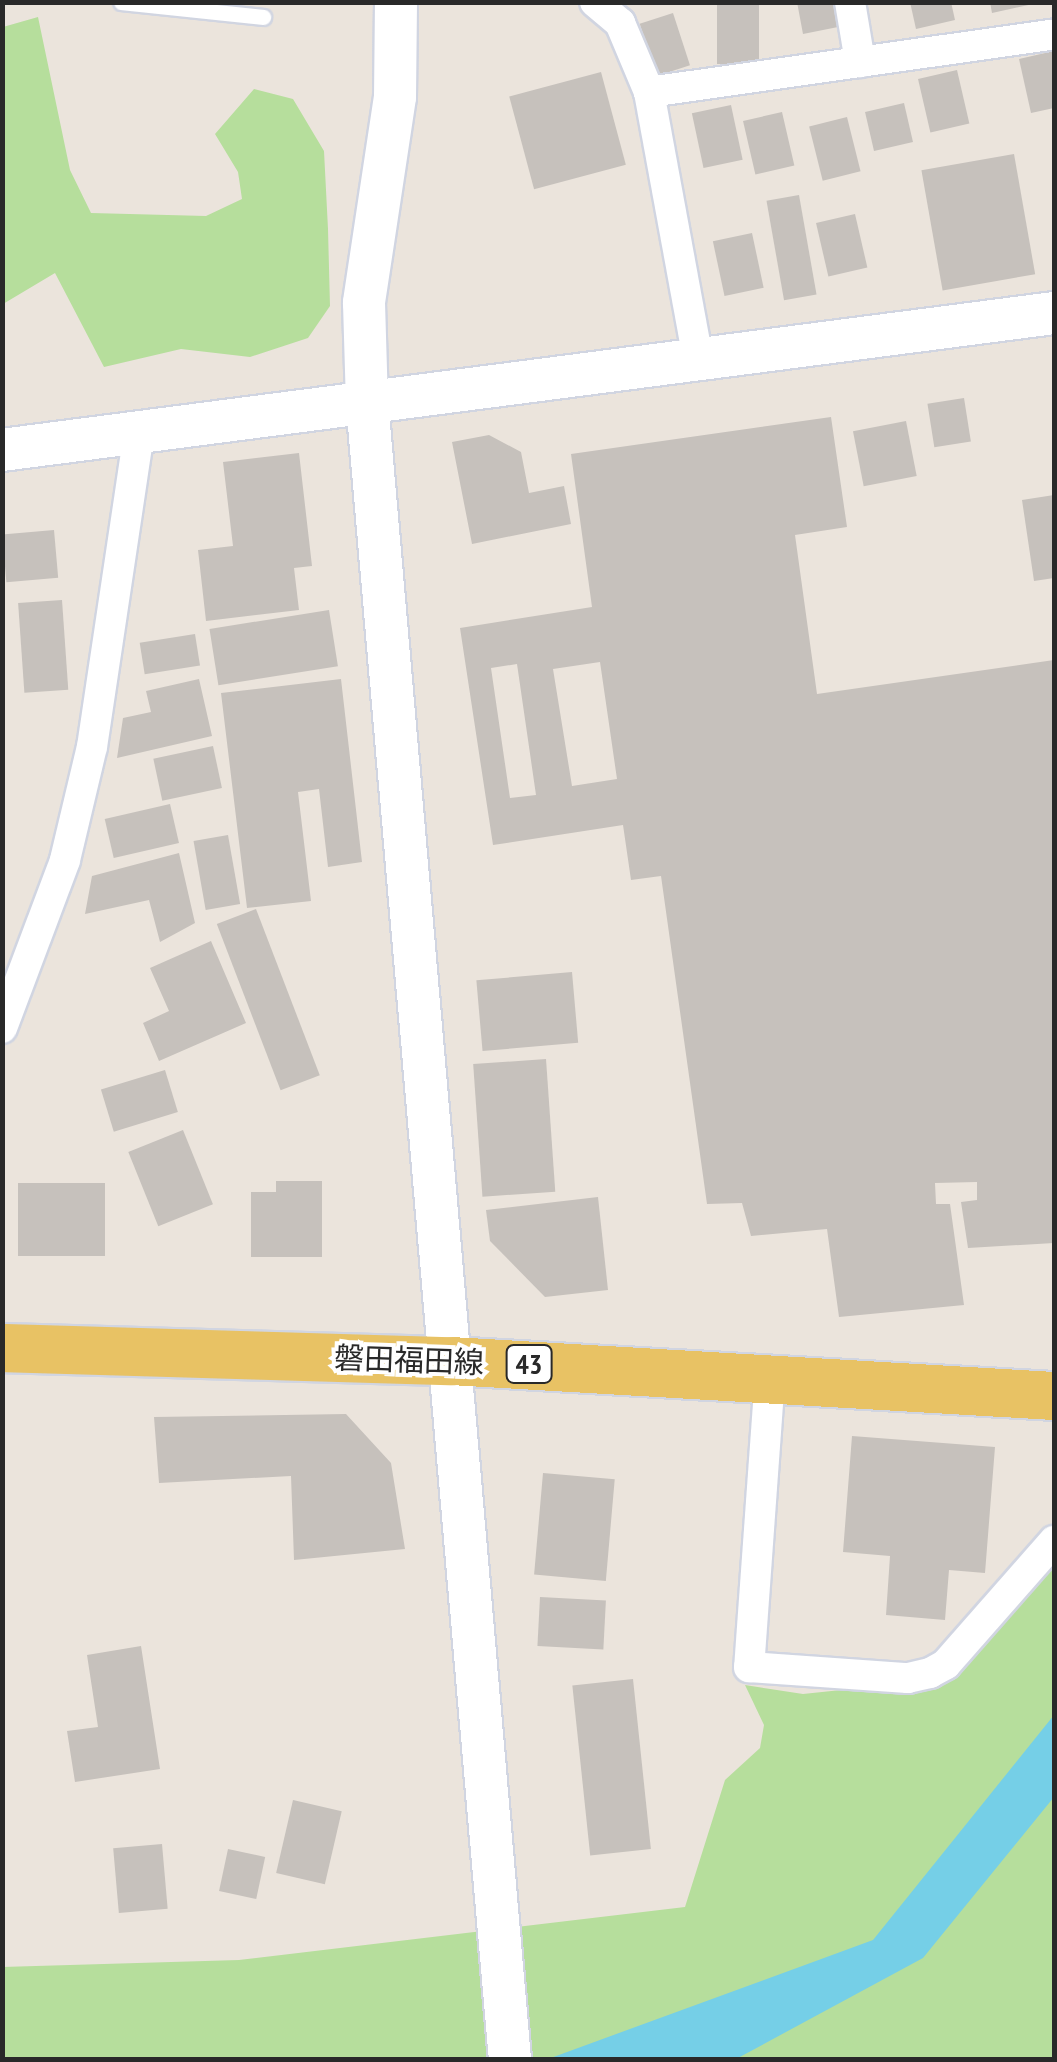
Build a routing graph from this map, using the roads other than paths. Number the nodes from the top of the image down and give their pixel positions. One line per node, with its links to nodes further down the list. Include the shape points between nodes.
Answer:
1 (122, 2): 5 (lane)
2 (396, 2): 11 (street, via 395,96 364,303)
3 (596, 2): 8 (street, via 620,23)
4 (850, 2): 7 (street)
5 (263, 17)
6 (1054, 34): 7 (street)
7 (860, 62): 8 (street)
8 (649, 92): 10 (street)
9 (1054, 313): 10 (street)
10 (698, 359): 11 (street)
11 (367, 402): 12 (street); 16 (street)
12 (139, 432): 13 (street); 14 (street, via 74,822)
13 (2, 450)
14 (2, 1028)
15 (2, 1348): 16 (main road, 磐田福田線 / 43)
16 (451, 1360): 17 (main road, 磐田福田線 / 43); 20 (street)
17 (770, 1376): 18 (main road, 磐田福田線 / 43); 19 (street, via 748,1667 908,1678 930,1673 946,1664)
18 (1054, 1396)
19 (1054, 1541)
20 (510, 2060)

